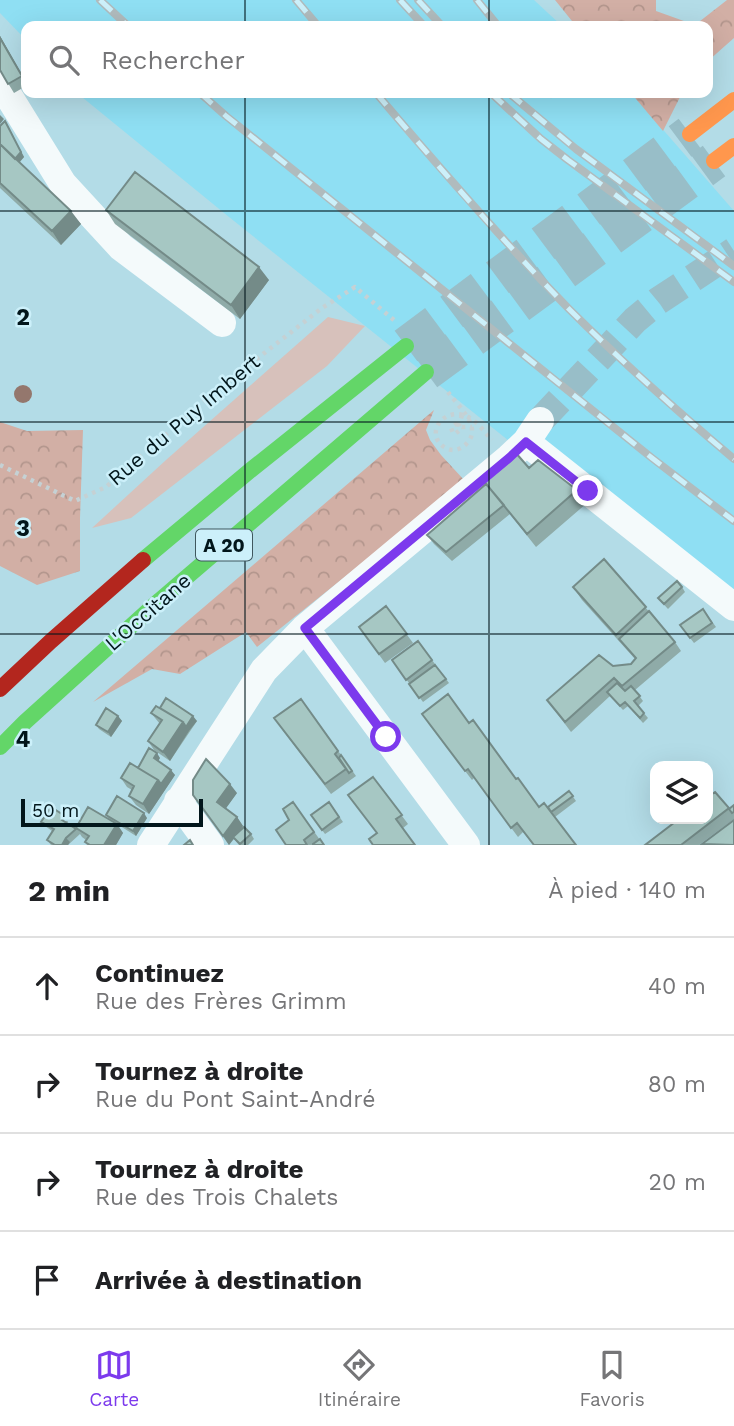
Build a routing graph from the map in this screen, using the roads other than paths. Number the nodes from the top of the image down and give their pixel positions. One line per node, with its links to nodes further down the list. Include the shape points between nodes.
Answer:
1 (0, 82): 6 (street, via 63,184 121,247)
2 (734, 100): 3 (highway)
3 (690, 134)
4 (734, 146): 5 (highway)
5 (714, 161)
6 (222, 323)
7 (406, 346): 11 (highway, L'Occitane / A 20, via 141,562)
8 (426, 372): 12 (highway, L'Occitane / A 20, via 160,600)
9 (734, 607): 10 (street, via 533,431 509,458)
10 (305, 628): 13 (street, via 264,670); 16 (street)
11 (0, 689)
12 (0, 747)
13 (178, 801): 14 (street); 15 (street)
14 (150, 845)
15 (210, 845)
16 (466, 845)

